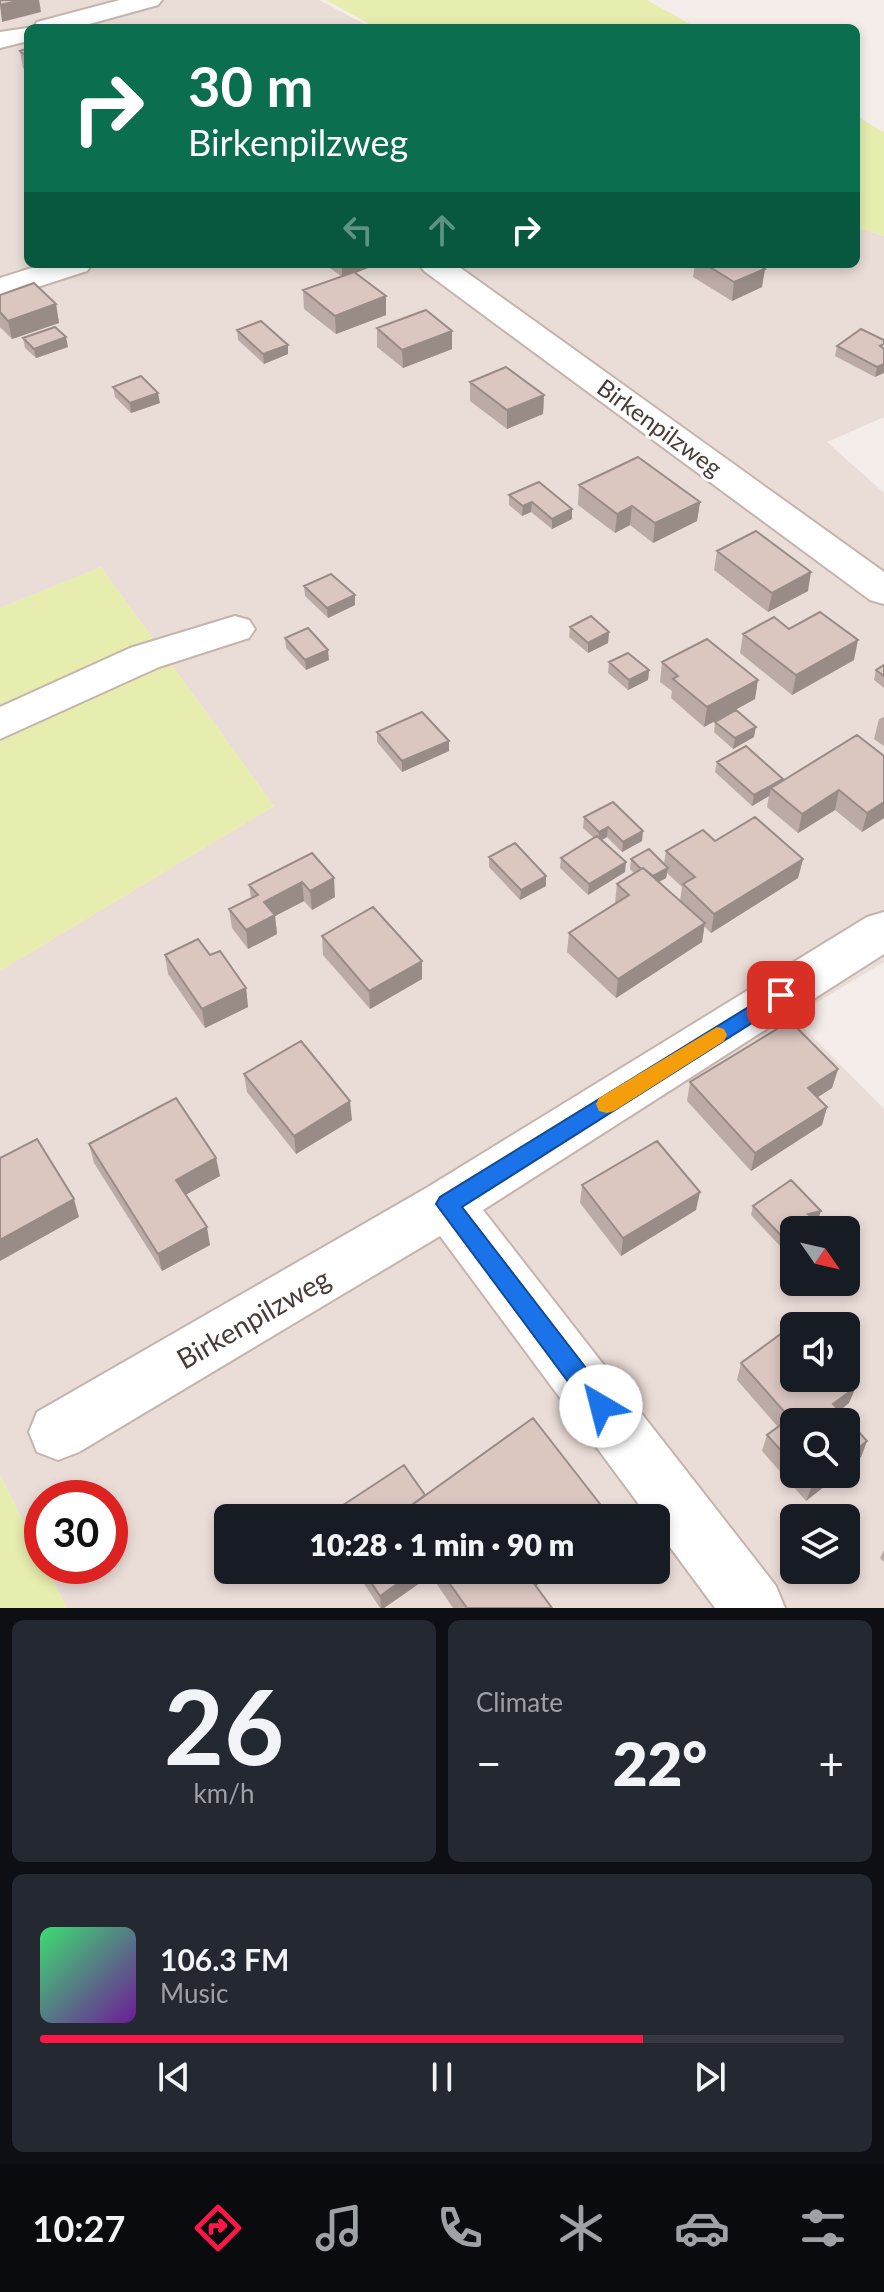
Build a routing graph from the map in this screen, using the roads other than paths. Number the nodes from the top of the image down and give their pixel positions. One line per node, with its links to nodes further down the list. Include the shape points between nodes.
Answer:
1 (72, 0): 3 (street)
2 (149, 0): 3 (street)
3 (102, 22)
4 (24, 34): 5 (street)
5 (0, 40)
6 (64, 268): 8 (street)
7 (440, 268): 9 (street, Birkenpilzweg)
8 (0, 289)
9 (884, 591)
10 (235, 629): 11 (street, via 149,655)
11 (0, 724)
12 (884, 930): 13 (street, Birkenpilzweg)
13 (447, 1204): 14 (street, Birkenpilzweg); 15 (street)
14 (58, 1432)
15 (754, 1608)

